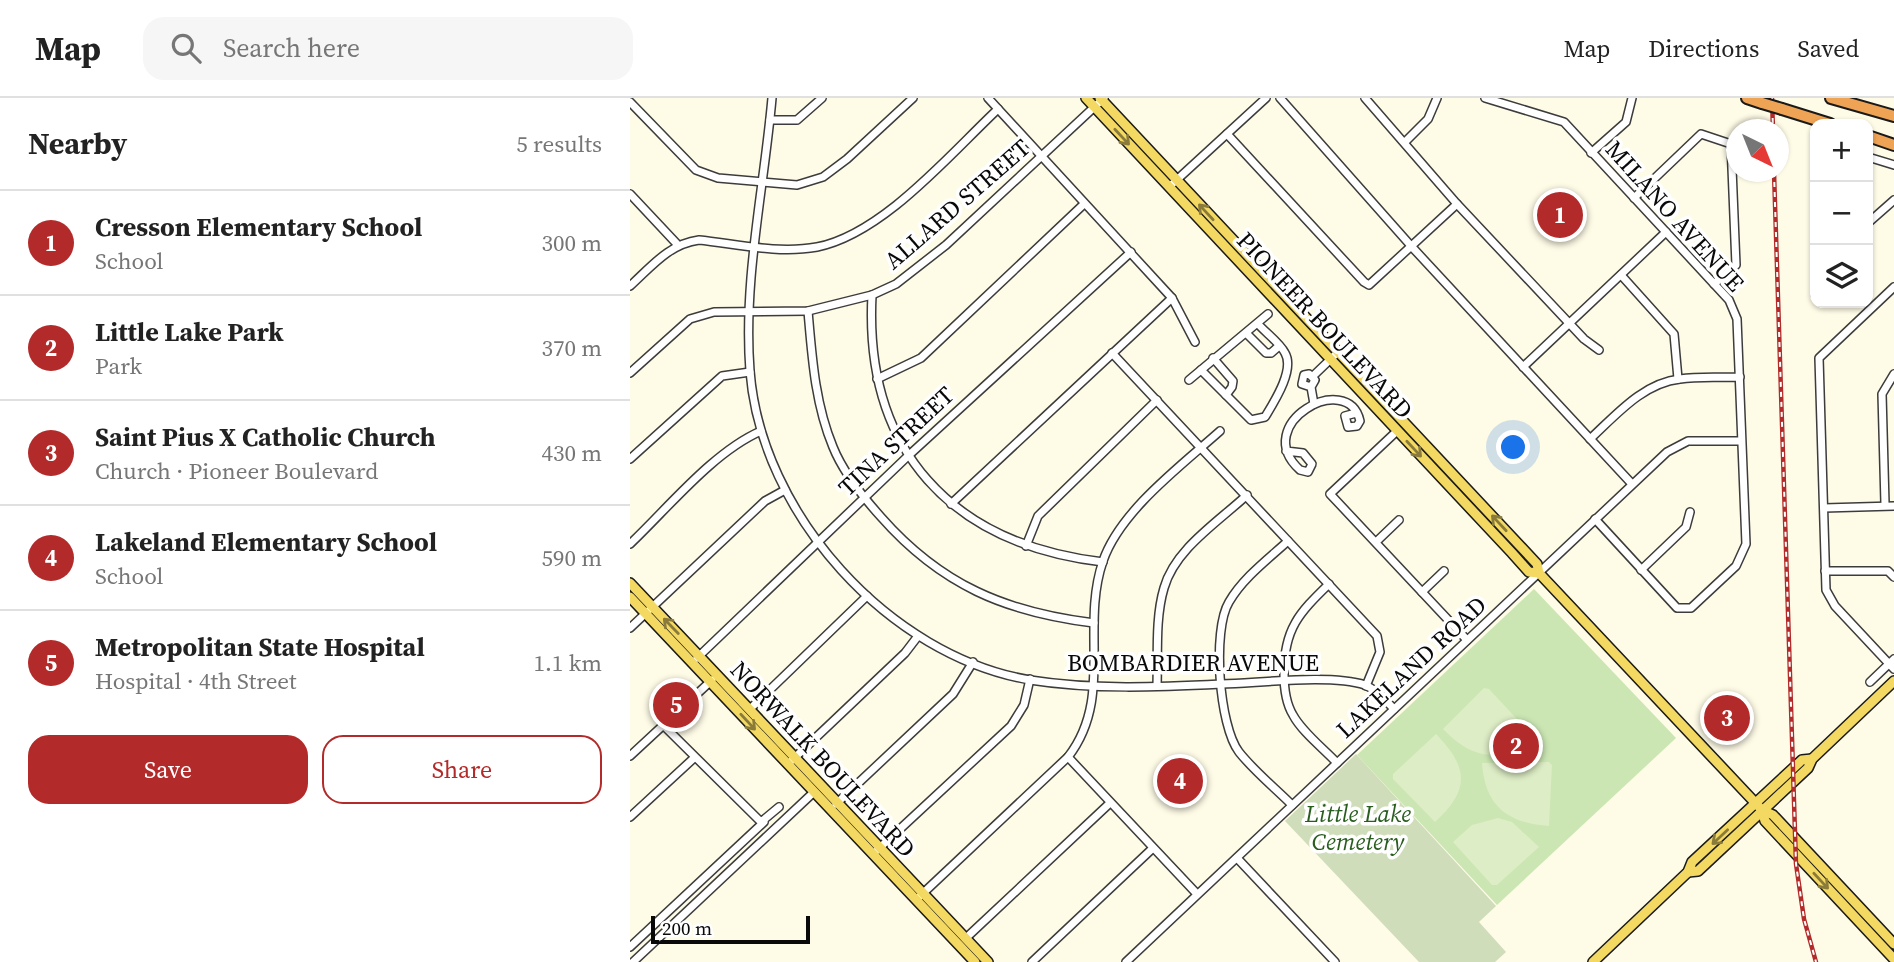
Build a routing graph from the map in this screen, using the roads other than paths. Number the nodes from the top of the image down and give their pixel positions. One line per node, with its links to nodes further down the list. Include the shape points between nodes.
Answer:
1 (772, 98): 19 (street, BOMBARDIER AVENUE)
2 (822, 98): 19 (street, via 797,120)
3 (913, 98): 29 (street, via 822,177 797,185)
4 (988, 98): 16 (street)
5 (1086, 98): 15 (main road, PIONEER BOULEVARD)
6 (1266, 98): 20 (street)
7 (1280, 98): 40 (street)
8 (1365, 98): 22 (street)
9 (1437, 98): 22 (street, via 1428,119)
10 (1485, 98): 24 (street, MILANO AVENUE, via 1563,122)
11 (1632, 98): 24 (street, via 1626,122)
12 (1747, 98): 18 (highway, bridge)
13 (1831, 98): 17 (highway)
14 (631, 100): 29 (street, via 695,170 718,178)
15 (1100, 101): 25 (street, ALLARD STREET); 28 (main road, PIONEER BOULEVARD); 30 (main road, PIONEER BOULEVARD, one-way to 30)
16 (998, 109): 25 (street); 39 (street, via 874,223 817,247 784,250)
17 (1894, 116)
18 (1814, 119)
19 (770, 120): 29 (street, BOMBARDIER AVENUE)
20 (1227, 134): 28 (street); 40 (street, via 1369,285)
21 (1873, 138): 23 (highway)
22 (1405, 142): 35 (street)
23 (1894, 145)
24 (1591, 153): 32 (street, MILANO AVENUE)
25 (1041, 156): 34 (street); 46 (street, ALLARD STREET, via 920,267)
26 (1873, 159): 27 (street)
27 (1894, 165)
28 (1177, 180): 30 (street); 58 (main road, PIONEER BOULEVARD, one-way to 28)
29 (763, 183): 39 (street, BOMBARDIER AVENUE)
30 (1169, 187): 58 (main road, PIONEER BOULEVARD)
31 (630, 194): 38 (street)
32 (1634, 198): 37 (street, MILANO AVENUE); 43 (street, via 1701,134 1731,144 1736,265)
33 (1894, 200): 36 (street)
34 (1084, 204): 41 (street); 68 (street, via 920,358)
35 (1457, 204): 40 (street); 51 (street)
36 (1873, 219)
37 (1666, 232): 42 (street); 43 (street, MILANO AVENUE)
38 (677, 244): 39 (street, via 699,240); 44 (street)
39 (756, 246): 49 (street, BOMBARDIER AVENUE)
40 (1412, 247): 60 (street)
41 (1130, 252): 47 (street); 84 (street, TINA STREET)
42 (1621, 275): 51 (street); 70 (street, via 1674,334)
43 (1714, 284): 67 (street, MILANO AVENUE, via 1729,300 1737,319)
44 (630, 286)
45 (1893, 289): 92 (street, via 1819,358)
46 (872, 295): 48 (street, ALLARD STREET); 68 (street)
47 (1172, 298): 54 (street); 57 (street)
48 (808, 311): 49 (street, ALLARD STREET); 89 (street, via 818,401 834,449)
49 (748, 314): 62 (street, BOMBARDIER AVENUE); 64 (street, ALLARD STREET, via 714,312 690,319)
50 (1268, 314): 52 (street)
51 (1570, 323): 56 (street); 60 (street)
52 (1258, 324): 53 (street); 55 (street)
53 (1247, 334): 55 (street, via 1266,353); 59 (street)
54 (1195, 342)
55 (1279, 346): 63 (street, via 1286,354)
56 (1599, 350)
57 (1112, 353): 74 (street); 90 (street)
58 (1334, 356): 66 (street); 79 (main road, PIONEER BOULEVARD); 105 (main road, PIONEER BOULEVARD, one-way to 58, via 1537,564)
59 (1213, 358): 61 (street); 73 (street, via 1233,381)
60 (1523, 367): 80 (street)
61 (1200, 370): 71 (street); 73 (street)
62 (750, 372): 77 (street, BOMBARDIER AVENUE); 85 (street, via 722,376)
63 (1287, 372): 69 (street); 73 (street, via 1261,420 1251,420)
64 (630, 373)
65 (1894, 374): 91 (street, via 1882,394)
66 (1314, 376): 69 (street); 72 (street)
67 (1740, 377): 70 (street); 81 (street, MILANO AVENUE)
68 (877, 379): 84 (street)
69 (1301, 379): 72 (street)
70 (1678, 379): 80 (street, via 1645,391)
71 (1189, 380)
72 (1311, 387): 75 (street)
73 (1226, 396)
74 (1157, 400): 82 (street); 100 (street, via 1038,516)
75 (1314, 404): 76 (street, via 1338,400); 83 (street, via 1291,425 1284,442)
76 (1356, 413)
77 (761, 431): 87 (street, BOMBARDIER AVENUE); 99 (street, via 723,454)
78 (1220, 431): 82 (street)
79 (1397, 431): 98 (street, via 1330,494); 105 (main road, PIONEER BOULEVARD, one-way to 105, via 1529,572)
80 (1590, 439): 86 (street)
81 (1741, 441): 86 (street, LAKELAND ROAD, via 1677,445); 102 (street, MILANO AVENUE, via 1743,556 1691,608 1684,609 1677,608)
82 (1202, 447): 88 (street); 101 (street, via 1136,509)
83 (1286, 451)
84 (908, 456): 89 (street, TINA STREET); 90 (street)
85 (630, 459)
86 (1632, 484): 94 (street, LAKELAND ROAD)
87 (785, 490): 96 (street, BOMBARDIER AVENUE); 112 (street, via 765,501)
88 (1247, 495): 97 (street); 127 (street, via 1184,552 1169,575 1161,602)
89 (864, 498): 96 (street, TINA STREET); 113 (street, via 908,548 956,582 1013,608)
90 (951, 504): 100 (street, via 992,531)
91 (1890, 505): 92 (street)
92 (1824, 508): 104 (street)
93 (1690, 512): 102 (street, via 1686,527)
94 (1595, 519): 102 (street); 105 (street, LAKELAND ROAD)
95 (1399, 520): 98 (street)
96 (817, 541): 110 (street, BOMBARDIER AVENUE); 117 (street, TINA STREET)
97 (1288, 541): 108 (street); 125 (street, via 1241,583 1226,605)
98 (1376, 542): 109 (street)
99 (630, 544)
100 (1026, 545): 101 (street)
101 (1103, 562): 113 (street)
102 (1641, 570)
103 (1444, 571): 109 (street)
104 (1825, 571): 106 (street, via 1888,571); 119 (street, via 1826,590 1835,606)
105 (1539, 573): 116 (street, LAKELAND ROAD); 142 (main road, PIONEER BOULEVARD)
106 (1894, 577)
107 (630, 583): 112 (main road, NORWALK BOULEVARD)
108 (1329, 584): 123 (street, via 1291,628 1284,650); 128 (street, via 1381,645)
109 (1422, 592): 116 (street)
110 (867, 596): 115 (street, BOMBARDIER AVENUE); 129 (street)
111 (630, 597): 112 (main road, NORWALK BOULEVARD)
112 (649, 611): 114 (street); 117 (main road, NORWALK BOULEVARD)
113 (1094, 623): 126 (street)
114 (630, 628)
115 (918, 636): 118 (street, BOMBARDIER AVENUE); 135 (street)
116 (1467, 640): 130 (street, LAKELAND ROAD)
117 (696, 659): 120 (main road, NORWALK BOULEVARD)
118 (973, 662): 121 (street, BOMBARDIER AVENUE); 140 (street, via 953,694)
119 (1892, 664): 124 (street)
120 (714, 678): 129 (main road, NORWALK BOULEVARD); 131 (street); 135 (main road, NORWALK BOULEVARD, one-way to 135)
121 (1030, 680): 126 (street, BOMBARDIER AVENUE); 146 (street, via 1024,705 1011,726)
122 (1894, 681): 142 (main road, via 1808,768)
123 (1284, 682): 125 (street, BOMBARDIER AVENUE); 128 (street, BOMBARDIER AVENUE, via 1346,681); 136 (street, via 1293,717)
124 (1870, 682)
125 (1221, 684): 127 (street, BOMBARDIER AVENUE); 139 (street, via 1223,715 1234,744)
126 (1093, 685): 127 (street, BOMBARDIER AVENUE); 133 (street, via 1090,719)
127 (1157, 686)
128 (1366, 686): 130 (street)
129 (750, 709): 135 (main road, NORWALK BOULEVARD)
130 (1394, 709): 136 (street, LAKELAND ROAD)
131 (663, 725): 132 (street); 134 (street)
132 (630, 756)
133 (1068, 757): 138 (street); 149 (street)
134 (694, 758): 143 (street); 144 (street)
135 (792, 761): 137 (main road, NORWALK BOULEVARD); 140 (main road, NORWALK BOULEVARD)
136 (1337, 763): 139 (street, LAKELAND ROAD)
137 (814, 792): 140 (main road, NORWALK BOULEVARD); 154 (street)
138 (1110, 803): 145 (street); 150 (street)
139 (1292, 805): 147 (street, LAKELAND ROAD)
140 (834, 806): 146 (main road, NORWALK BOULEVARD)
141 (779, 807): 144 (street)
142 (1759, 807): 151 (main road, PIONEER BOULEVARD, via 1773,816); 153 (main road, PIONEER BOULEVARD, one-way to 153, via 1765,821); 160 (main road, via 1698,871 1688,872)
143 (630, 817)
144 (764, 822): 152 (street)
145 (1153, 848): 148 (street); 157 (street)
146 (877, 851): 149 (main road, NORWALK BOULEVARD)
147 (1237, 858): 148 (street, LAKELAND ROAD); 159 (street)
148 (1197, 894): 158 (street, LAKELAND ROAD)
149 (919, 897): 150 (main road, NORWALK BOULEVARD); 155 (main road, NORWALK BOULEVARD)
150 (966, 938): 156 (main road, NORWALK BOULEVARD)
151 (1894, 944)
152 (630, 947)
153 (1894, 959)
154 (633, 962)
155 (975, 962)
156 (988, 962)
157 (1032, 962)
158 (1126, 962)
159 (1335, 962)
160 (1593, 962)

